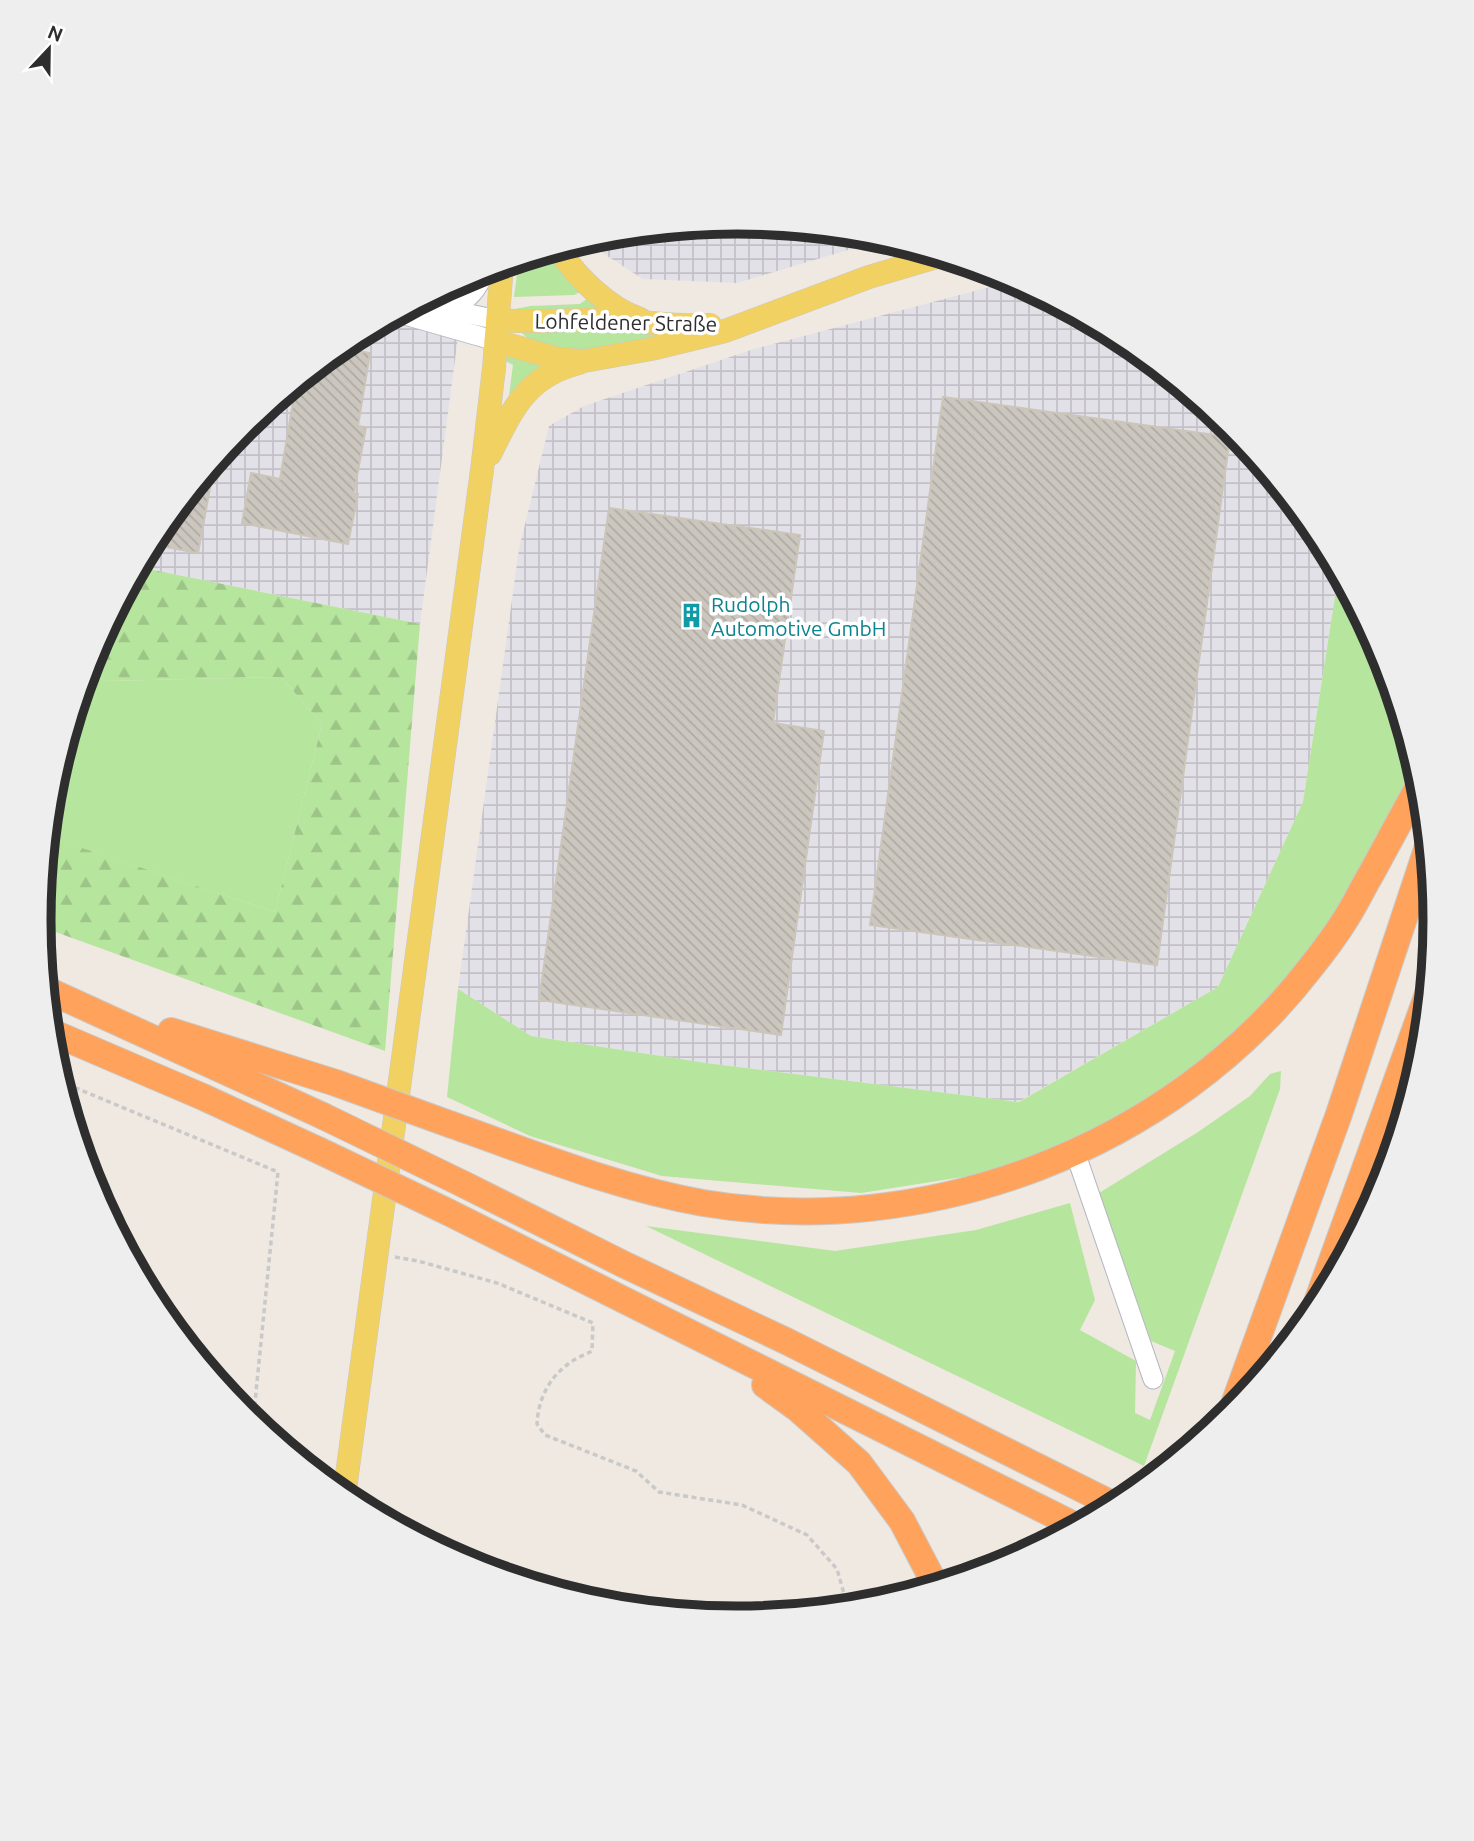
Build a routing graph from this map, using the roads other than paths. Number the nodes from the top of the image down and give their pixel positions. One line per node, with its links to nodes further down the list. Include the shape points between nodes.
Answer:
1 (563, 257): 9 (main road, via 592,288 632,316)
2 (924, 261): 8 (main road, Lohfeldener Straße)
3 (501, 276): 10 (main road)
4 (480, 284): 6 (street, via 472,296)
5 (427, 308): 6 (street)
6 (450, 310): 10 (street)
7 (413, 316): 10 (street)
8 (754, 319): 9 (main road, Lohfeldener Straße, via 696,326); 11 (main road, Lohfeldener Straße, via 725,331)
9 (653, 323): 10 (main road, Lohfeldener Straße, via 513,322)
10 (497, 331): 11 (main road, Lohfeldener Straße, via 559,359); 12 (main road)
11 (584, 361): 12 (main road, via 553,372 518,401)
12 (482, 470): 23 (main road)
13 (1412, 799): 18 (highway, via 1346,919 1269,1016 1174,1095)
14 (1421, 867): 22 (highway, via 1339,1114)
15 (56, 993): 18 (highway, bridge, via 336,1083 585,1172 704,1203 766,1210 889,1205 1009,1178); 24 (highway, bridge, via 323,1116)
16 (61, 1036): 20 (highway, bridge, via 318,1150)
17 (1413, 1036): 19 (highway)
18 (1075, 1152): 21 (street)
19 (1330, 1265)
20 (710, 1344): 25 (highway); 26 (highway, via 798,1409 859,1463 902,1521)
21 (1153, 1379)
22 (1241, 1386)
23 (346, 1484)
24 (1104, 1500)
25 (1067, 1522)
26 (932, 1578)

